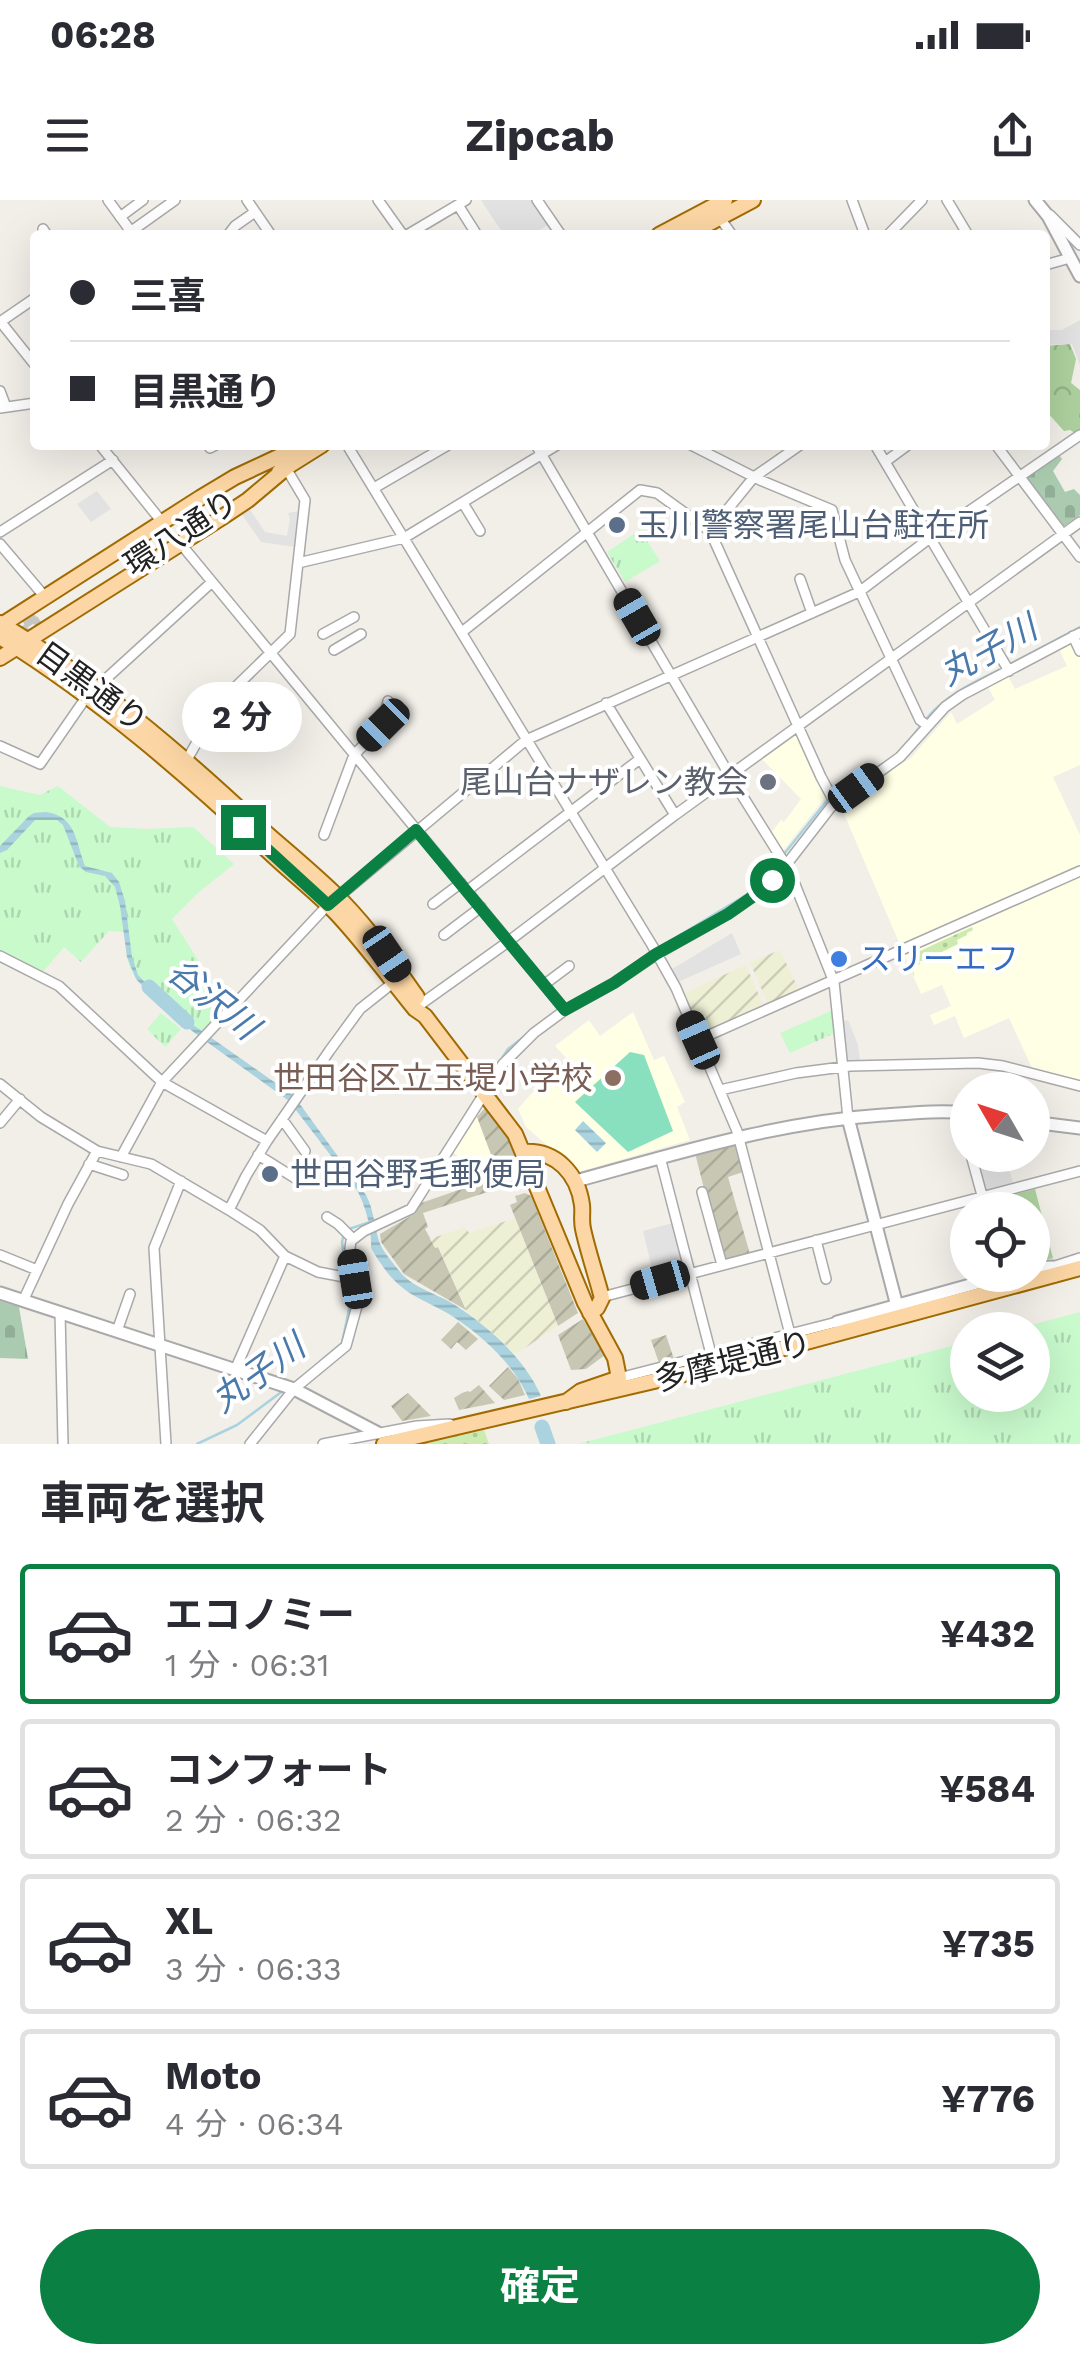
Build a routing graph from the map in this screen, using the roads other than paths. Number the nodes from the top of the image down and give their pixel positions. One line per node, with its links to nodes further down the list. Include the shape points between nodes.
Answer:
1 (108, 200): 16 (street)
2 (143, 200): 16 (street)
3 (174, 200): 18 (street)
4 (247, 200): 15 (street)
5 (378, 200): 21 (street)
6 (537, 200): 24 (street)
7 (753, 200): 13 (main road)
8 (852, 200): 28 (street)
9 (922, 200): 29 (street)
10 (947, 200): 30 (street)
11 (1035, 200): 14 (street)
12 (461, 202): 22 (street); 23 (street)
13 (716, 206): 25 (main road); 26 (main road); 27 (street)
14 (1045, 211): 31 (street); 32 (street)
15 (255, 212): 19 (street); 20 (street)
16 (120, 216): 17 (street)
17 (128, 230)
18 (135, 230)
19 (231, 230)
20 (268, 230)
21 (401, 230)
22 (413, 230)
23 (475, 230)
24 (558, 230)
25 (669, 230)
26 (692, 230)
27 (729, 230)
28 (864, 230)
29 (893, 230)
30 (965, 230)
31 (1080, 245)
32 (1070, 258): 33 (street); 34 (street)
33 (1050, 263)
34 (1080, 276)
35 (30, 301): 36 (street)
36 (0, 322): 37 (street)
37 (30, 358)
38 (0, 391): 40 (street)
39 (30, 404): 40 (street)
40 (3, 407)
41 (1080, 434): 54 (street)
42 (104, 450): 52 (street)
43 (350, 450): 56 (street)
44 (439, 450): 56 (street)
45 (539, 450): 57 (street); 63 (street)
46 (701, 450): 55 (street)
47 (793, 450): 55 (street)
48 (878, 450): 53 (street)
49 (901, 450): 53 (street)
50 (1000, 450): 54 (street)
51 (280, 456): 58 (main road); 67 (main road, via 248,500); 70 (street, via 306,500); 78 (main road, 環八通り, via 228,502)
52 (112, 460): 58 (street); 62 (street)
53 (885, 462): 66 (street)
54 (1019, 476): 64 (street); 66 (street)
55 (754, 477): 61 (street); 73 (street, via 832,510)
56 (374, 488): 65 (street)
57 (463, 503): 60 (street); 65 (street)
58 (162, 522): 74 (main road)
59 (1080, 522): 64 (street)
60 (480, 530)
61 (710, 530): 63 (street, via 640,490); 84 (street)
62 (0, 532)
63 (587, 532): 80 (street); 92 (street)
64 (1062, 534): 69 (street); 75 (street)
65 (404, 538): 70 (street); 80 (street)
66 (930, 538): 73 (street); 75 (street)
67 (180, 543): 72 (street); 85 (main road)
68 (0, 544): 74 (street)
69 (1080, 557)
70 (298, 562): 88 (street, via 290,634)
71 (800, 578): 76 (street)
72 (212, 582): 88 (street); 93 (street)
73 (859, 592): 76 (street); 90 (street)
74 (46, 596): 79 (main road)
75 (968, 602): 90 (street); 91 (street)
76 (812, 612): 84 (street)
77 (354, 616): 81 (street)
78 (39, 618)
79 (1, 628): 85 (main road, 目黒通り)
80 (462, 632): 98 (street)
81 (322, 634)
82 (361, 634): 86 (street)
83 (1076, 634): 87 (street); 91 (street)
84 (758, 636): 92 (street); 97 (street)
85 (22, 644): 89 (main road); 93 (main road, 目黒通り)
86 (334, 650)
87 (1080, 651)
88 (270, 654): 100 (street); 102 (street, via 219,703)
89 (0, 658)
90 (890, 658): 96 (street); 97 (street)
91 (1007, 667): 96 (street)
92 (671, 676): 95 (street); 103 (street)
93 (92, 691): 99 (street, via 40,764); 102 (main road, 目黒通り)
94 (388, 701): 100 (street, via 383,725)
95 (606, 703): 98 (street); 101 (street)
96 (924, 723): 104 (street, via 908,751)
97 (798, 726): 103 (street); 104 (street)
98 (526, 740): 105 (street); 107 (street)
99 (0, 746)
100 (354, 755): 107 (street); 108 (street)
101 (640, 759): 105 (street); 106 (street)
102 (183, 766): 113 (main road, 目黒通り)
103 (730, 776): 106 (street); 109 (street)
104 (832, 798): 109 (street)
105 (570, 812): 110 (street); 112 (street)
106 (675, 815): 110 (street)
107 (416, 830): 112 (street); 113 (street)
108 (324, 835)
109 (783, 862): 118 (street, via 743,905); 122 (street)
110 (605, 868): 117 (street); 118 (street)
111 (1080, 872): 122 (street)
112 (465, 886): 114 (street); 115 (street)
113 (333, 901): 121 (main road, 目黒通り); 125 (main road, 目黒通り, via 387,954); 128 (street)
114 (433, 904)
115 (481, 907): 116 (street); 117 (street)
116 (444, 935)
117 (509, 941): 123 (street); 125 (street)
118 (655, 950): 124 (street, via 614,983); 126 (street)
119 (0, 956): 128 (street, via 59,986)
120 (569, 966): 123 (street)
121 (394, 982): 125 (main road, 目黒通り); 136 (street, via 360,1009)
122 (834, 982): 126 (street); 127 (street)
123 (544, 984): 124 (street)
124 (563, 1007): 131 (street)
125 (423, 1010): 131 (main road, 目黒通り)
126 (698, 1040): 132 (street)
127 (843, 1066): 130 (street, via 978,1063); 132 (street); 135 (street)
128 (162, 1082): 141 (street); 146 (street)
129 (0, 1084): 133 (street)
130 (1080, 1086)
131 (482, 1089): 144 (main road, 目黒通り); 160 (street, via 411,1209)
132 (720, 1090): 140 (street)
133 (20, 1099): 137 (street); 142 (street)
134 (950, 1112): 135 (street)
135 (848, 1118): 140 (street); 159 (street)
136 (282, 1119): 141 (street); 143 (street)
137 (0, 1123)
138 (1050, 1124): 139 (street)
139 (1080, 1128)
140 (738, 1137): 147 (street); 162 (street)
141 (267, 1141): 145 (street)
142 (97, 1150): 146 (street); 148 (street)
143 (305, 1151)
144 (524, 1152): 152 (main road, via 542,1152); 181 (main road, 目黒通り)
145 (258, 1156): 151 (street); 157 (street)
146 (121, 1157): 153 (street, via 152,1164)
147 (660, 1158): 152 (street); 171 (street)
148 (90, 1164): 150 (street); 168 (street)
149 (1080, 1171): 155 (street)
150 (122, 1175)
151 (298, 1180)
152 (576, 1180): 177 (main road)
153 (181, 1181): 157 (street); 185 (street, via 154,1248)
154 (702, 1192): 166 (street)
155 (999, 1192)
156 (950, 1204): 159 (street)
157 (229, 1210): 164 (street)
158 (328, 1217): 160 (street)
159 (875, 1223): 161 (street); 179 (street)
160 (352, 1239): 172 (street)
161 (816, 1240): 162 (street); 173 (street)
162 (769, 1253): 166 (street); 184 (street)
163 (0, 1254): 168 (street)
164 (284, 1256): 172 (street); 187 (street)
165 (1080, 1258): 170 (street)
166 (722, 1265): 171 (street)
167 (1080, 1268): 170 (main road, 多摩堤通り)
168 (37, 1270): 178 (street)
169 (1050, 1271): 170 (street)
170 (1053, 1271): 190 (main road, 多摩堤通り)
171 (690, 1272): 177 (street); 186 (street)
172 (349, 1279): 189 (street, via 357,1306 346,1346)
173 (826, 1279)
174 (950, 1291): 179 (street)
175 (0, 1293): 178 (street)
176 (130, 1294): 183 (street)
177 (602, 1297): 181 (main road)
178 (23, 1301): 180 (street)
179 (897, 1306): 182 (street)
180 (60, 1312): 183 (street); 192 (street)
181 (590, 1313): 188 (main road, 目黒通り)
182 (837, 1322): 184 (street)
183 (117, 1331): 185 (street)
184 (790, 1334): 186 (street)
185 (160, 1346): 187 (street); 193 (street)
186 (711, 1354): 188 (street)
187 (235, 1370): 189 (street)
188 (619, 1378): 190 (main road)
189 (288, 1387): 191 (street); 194 (street)
190 (566, 1402): 191 (main road, 多摩堤通り)
191 (381, 1439): 195 (street)
192 (63, 1442)
193 (166, 1444)
194 (250, 1444)
195 (323, 1444)

